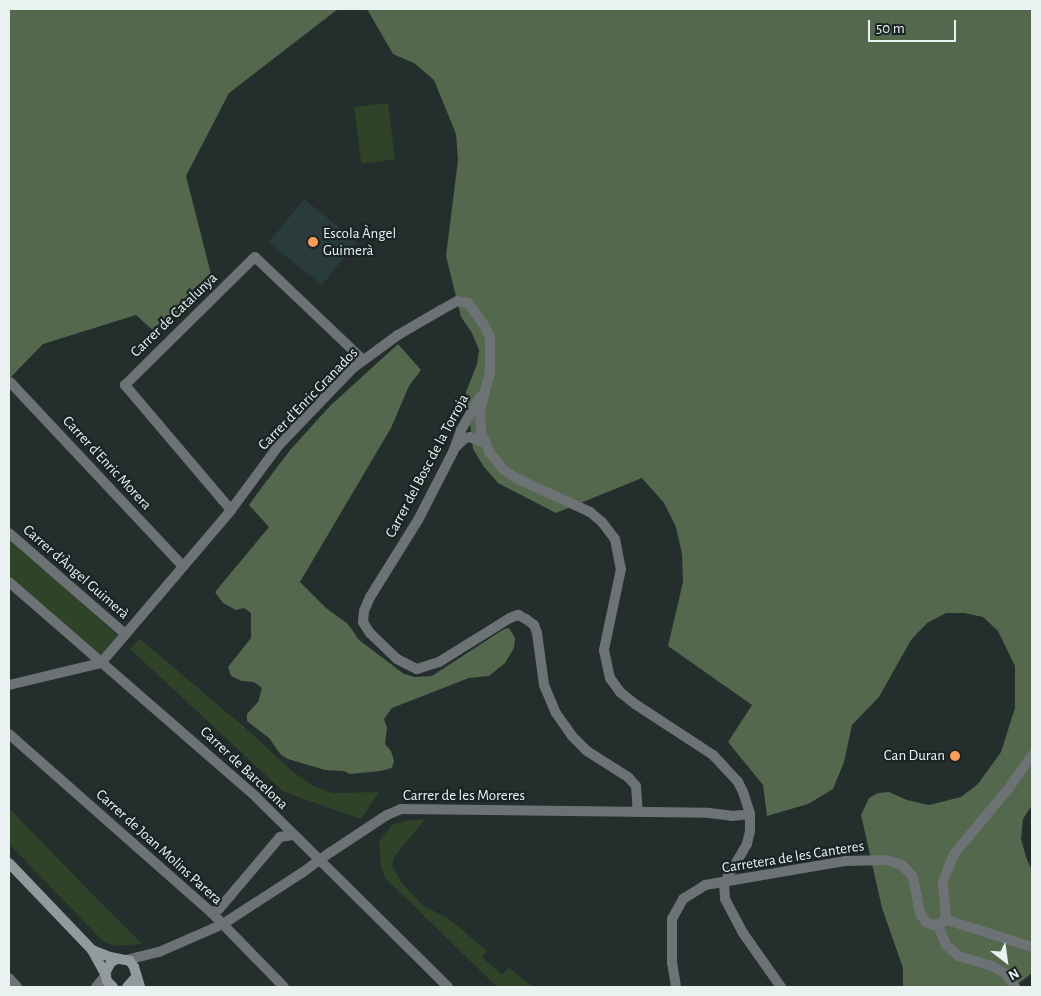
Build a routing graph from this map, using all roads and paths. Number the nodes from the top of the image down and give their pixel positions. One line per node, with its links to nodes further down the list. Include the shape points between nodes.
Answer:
1 (363, 360): 3 (street, Carrer d'Enric Granados, via 441,310 457,302 468,303 490,338 490,372); 6 (street, Carrer d'Enric Granados, via 280,445); 6 (street, Carrer de Catalunya, via 255,257 125,385)
2 (10, 382): 8 (street, Carrer d'Enric Morera)
3 (484, 390): 4 (street, Carrer d'Enric Granados, via 480,411); 5 (street, Carrer del Bosc de la Torroja, via 461,430)
4 (484, 443): 5 (street, via 464,438); 16 (street, via 504,470 590,512 611,532 618,548 621,569 604,650 610,678 635,704 714,755 738,782)
5 (453, 452): 15 (street, Carrer del Bosc de la Torroja, via 418,520 370,597 364,611 364,622 370,633 397,659 417,669 439,662 510,618 518,615 526,619 534,625 537,633 544,685 556,712 587,751 628,777 636,786)
6 (232, 510): 8 (street, Carrer d'Enric Granados)
7 (9, 533): 10 (street, Carrer d'Àngel Guimerà)
8 (182, 565): 10 (street, Carrer d'Enric Granados)
9 (9, 582): 11 (street, Carrer de Barcelona)
10 (124, 633): 11 (street, Carrer d'Enric Granados)
11 (101, 662): 12 (street); 17 (street, Carrer de Barcelona, via 256,797)
12 (9, 685)
13 (9, 734): 20 (street, Carrer de Joan Molins Parera)
14 (1032, 755): 21 (street, via 954,854 943,880 946,908)
15 (638, 812): 16 (street, Carrer de les Moreres); 22 (street, Carrer de les Moreres, bridge, via 401,809 387,815)
16 (750, 814): 19 (street, via 747,844)
17 (293, 835): 20 (street, via 280,837); 36 (street, Carrer de Barcelona, via 365,902)
18 (9, 863): 24 (main road)
19 (724, 883): 21 (street, Carretera de les Canteres, via 846,861 887,860 902,865 913,877 920,914 926,922); 37 (street, Carretera de les Canteres, via 697,889 676,907 672,919 672,963); 38 (street, via 724,898 731,914)
20 (212, 914): 22 (street, Carrer de Joan Molins Parera)
21 (941, 922): 23 (street); 39 (street, via 947,946 959,956 1006,974)
22 (222, 924): 25 (street, Carrer de les Moreres); 35 (street, Carrer de Joan Molins Parera)
23 (1032, 947)
24 (92, 950): 26 (main road); 27 (main road)
25 (159, 952): 26 (street, Carrer de les Moreres); 28 (street, Carrer de les Moreres)
26 (122, 959): 27 (main road, via 110,962); 28 (main road, via 132,964)
27 (106, 974): 31 (street); 32 (main road)
28 (136, 975): 33 (main road); 34 (main road)
29 (9, 978): 30 (street)
30 (17, 987)
31 (96, 987)
32 (112, 987)
33 (127, 987)
34 (140, 987)
35 (284, 987)
36 (448, 987)
37 (676, 987)
38 (781, 987)
39 (1015, 987)

